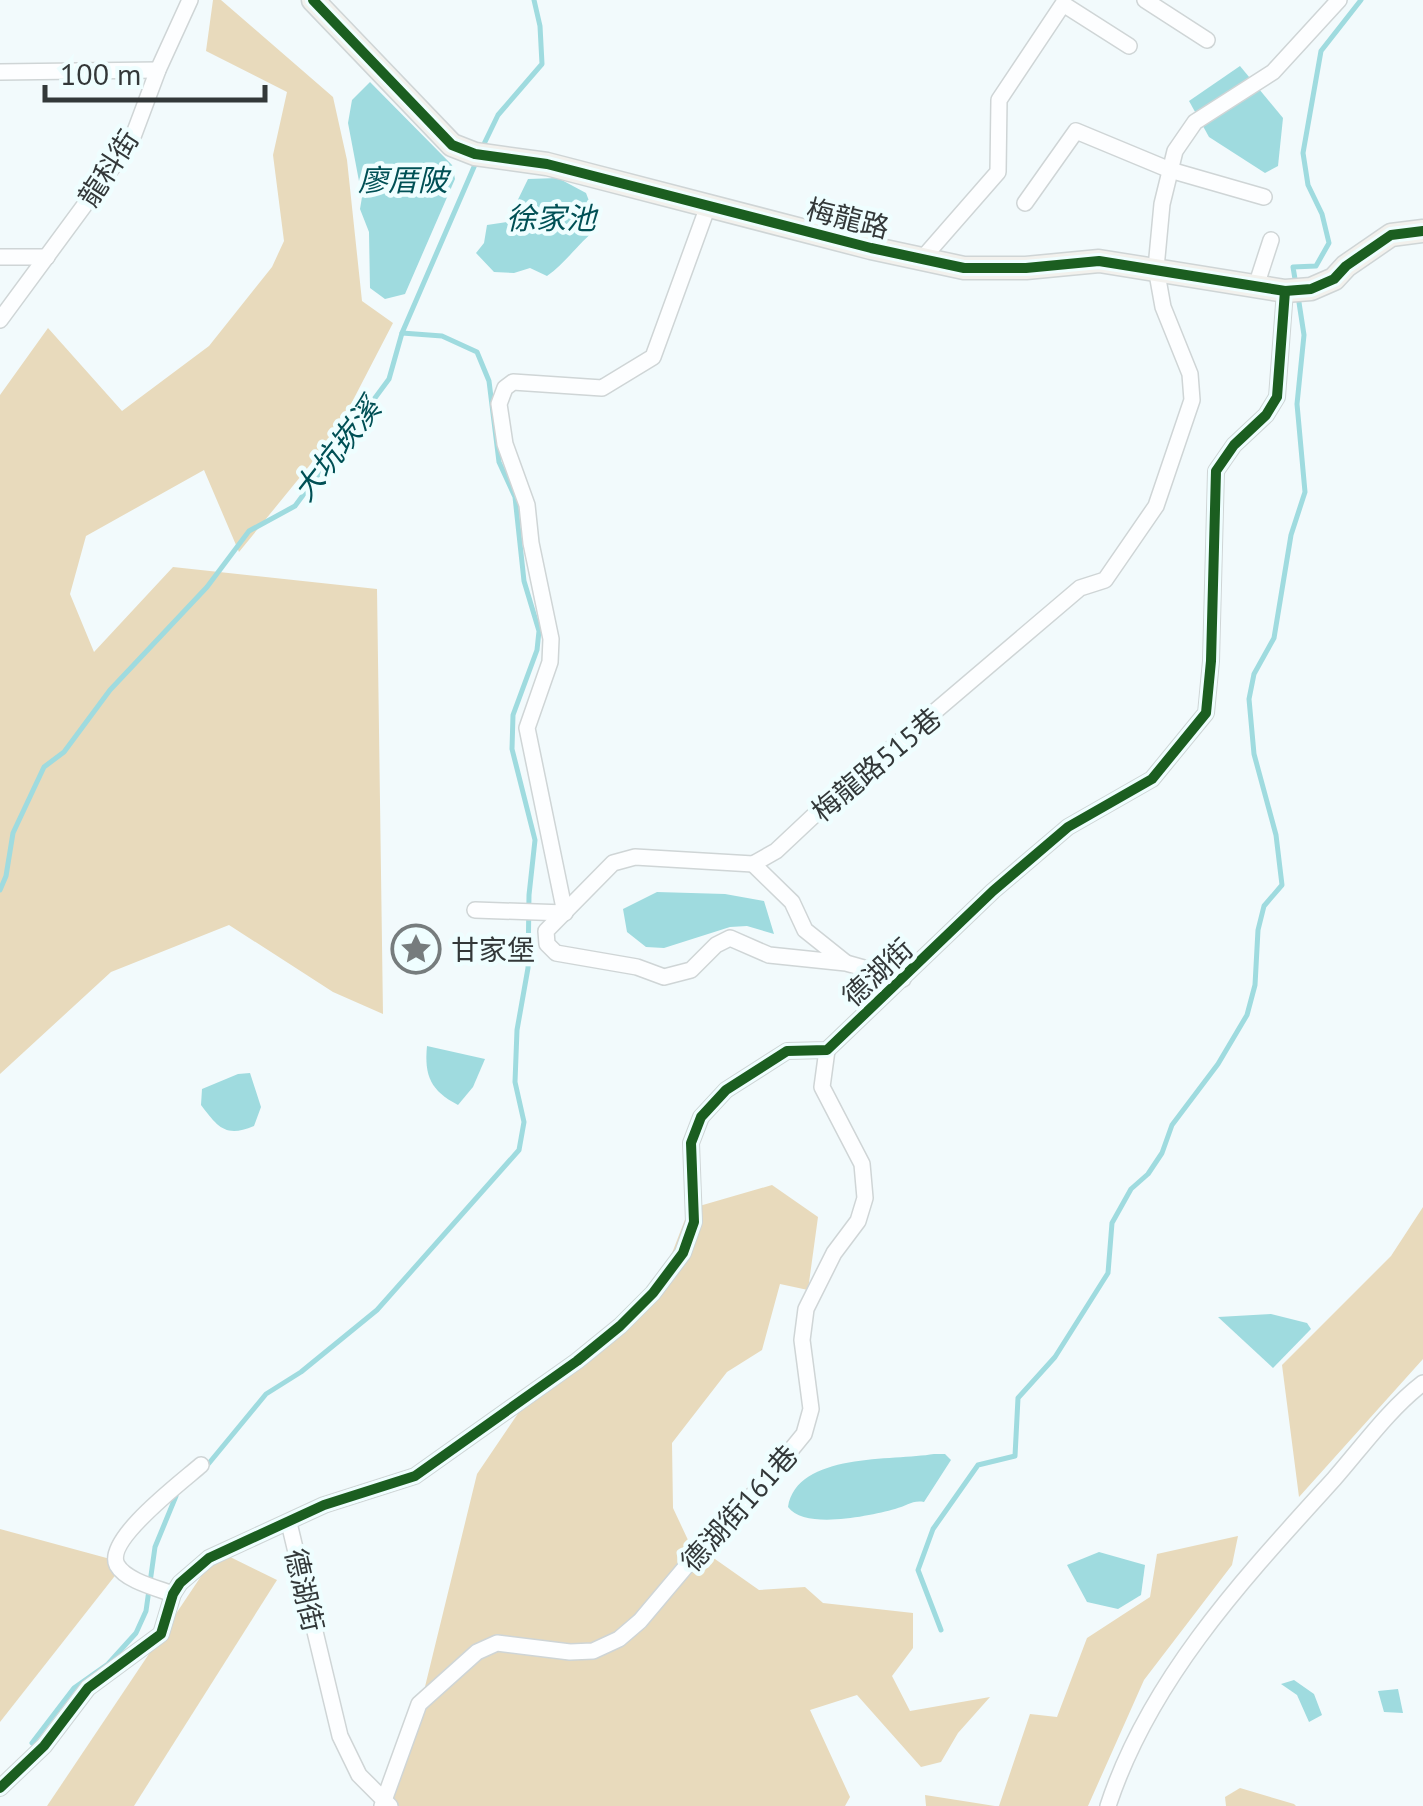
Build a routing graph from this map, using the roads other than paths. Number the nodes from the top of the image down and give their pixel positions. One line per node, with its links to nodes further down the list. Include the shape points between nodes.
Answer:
1 (190, 0): 7 (street, 龍科街)
2 (313, 0): 12 (street, 梅龍路, via 452,145)
3 (1145, 0): 5 (street)
4 (1339, 0): 9 (street, 梅龍路515巷, via 1273,72 1195,122)
5 (1207, 40)
6 (1129, 46): 17 (street, via 1063,4 999,100 998,172)
7 (158, 70): 8 (street); 16 (street, 龍科街, via 131,142)
8 (0, 72)
9 (1170, 170): 10 (street); 11 (street, via 1076,131); 18 (street, 梅龍路515巷)
10 (1264, 197)
11 (1025, 203)
12 (708, 206): 17 (street, 梅龍路); 24 (street, via 653,357 602,388 513,382 499,404 527,505 551,640 550,662 526,728)
13 (1423, 231): 20 (street, via 1392,235 1334,279)
14 (1271, 240): 19 (street)
15 (0, 256): 16 (street)
16 (47, 256): 21 (street, 龍科街)
17 (922, 259): 18 (street, 梅龍路, via 964,268 1099,262)
18 (1156, 268): 19 (street, 梅龍路); 22 (street, 梅龍路515巷, via 1192,400 1156,506 1116,567 1105,580 1080,588 776,851)
19 (1256, 286): 20 (street, 梅龍路)
20 (1293, 290): 26 (street, 德湖街, via 1277,398 1216,471 1206,712 1152,778 1068,827)
21 (0, 320)
22 (752, 864): 24 (street, via 636,857 613,863); 25 (street, via 792,902 806,930)
23 (476, 910): 24 (street)
24 (564, 913): 25 (street, via 546,931 556,953 664,977 691,970 730,938 769,955)
25 (846, 963): 26 (street)
26 (903, 979): 27 (street, 德湖街)
27 (827, 1050): 30 (street, 德湖街, via 787,1051 726,1090 701,1117 691,1143 694,1222 683,1253 620,1326 415,1476 324,1505); 33 (street, 德湖街161巷, via 822,1088 862,1164 865,1198 806,1308 802,1340 811,1409 804,1434 619,1639 592,1650 497,1643 476,1652 419,1704)
28 (1423, 1384): 34 (street, via 1208,1624 1150,1712)
29 (201, 1465): 31 (street, via 130,1528 114,1554 120,1568)
30 (289, 1524): 31 (street, via 209,1558 180,1583); 33 (street, 德湖街, via 340,1736 359,1776)
31 (160, 1589): 32 (street, via 161,1634 88,1688 44,1746)
32 (0, 1788)
33 (386, 1805)
34 (1108, 1806)

